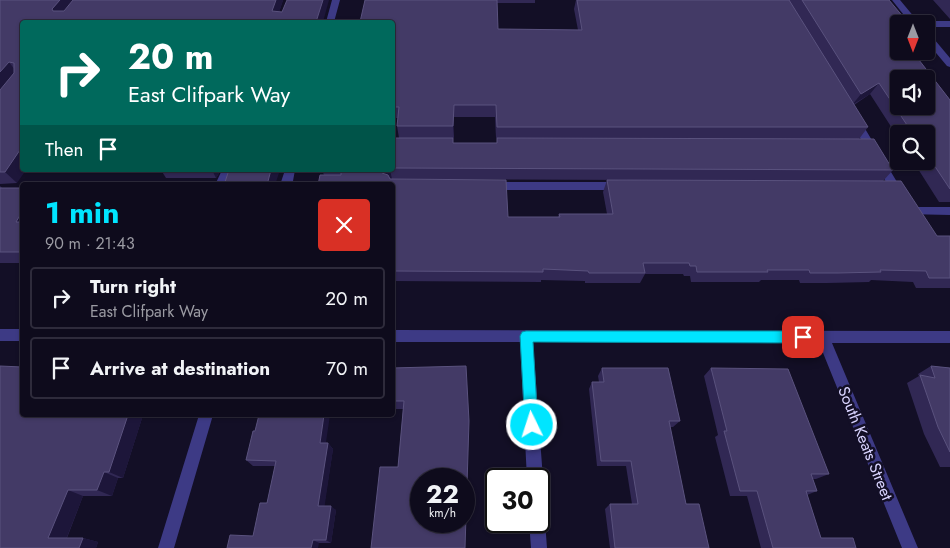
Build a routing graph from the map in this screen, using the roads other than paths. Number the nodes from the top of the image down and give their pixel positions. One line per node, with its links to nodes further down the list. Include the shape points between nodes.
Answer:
1 (336, 0): 4 (street)
2 (896, 0): 3 (street)
3 (908, 15)
4 (331, 20)
5 (935, 24): 6 (street)
6 (950, 24)
7 (935, 46): 8 (street)
8 (950, 64)
9 (849, 111): 13 (street, via 865,145)
10 (481, 186): 11 (street)
11 (630, 186)
12 (876, 187): 13 (street)
13 (895, 187): 14 (street, via 909,211)
14 (950, 211)
15 (0, 335): 16 (street)
16 (20, 336)
17 (395, 336): 18 (street)
18 (526, 336): 19 (street); 22 (street)
19 (823, 337): 20 (street); 26 (street, South Keats Street)
20 (950, 337)
21 (205, 417): 24 (street)
22 (534, 468)
23 (538, 533): 25 (street)
24 (166, 548)
25 (539, 548)
26 (910, 548)

